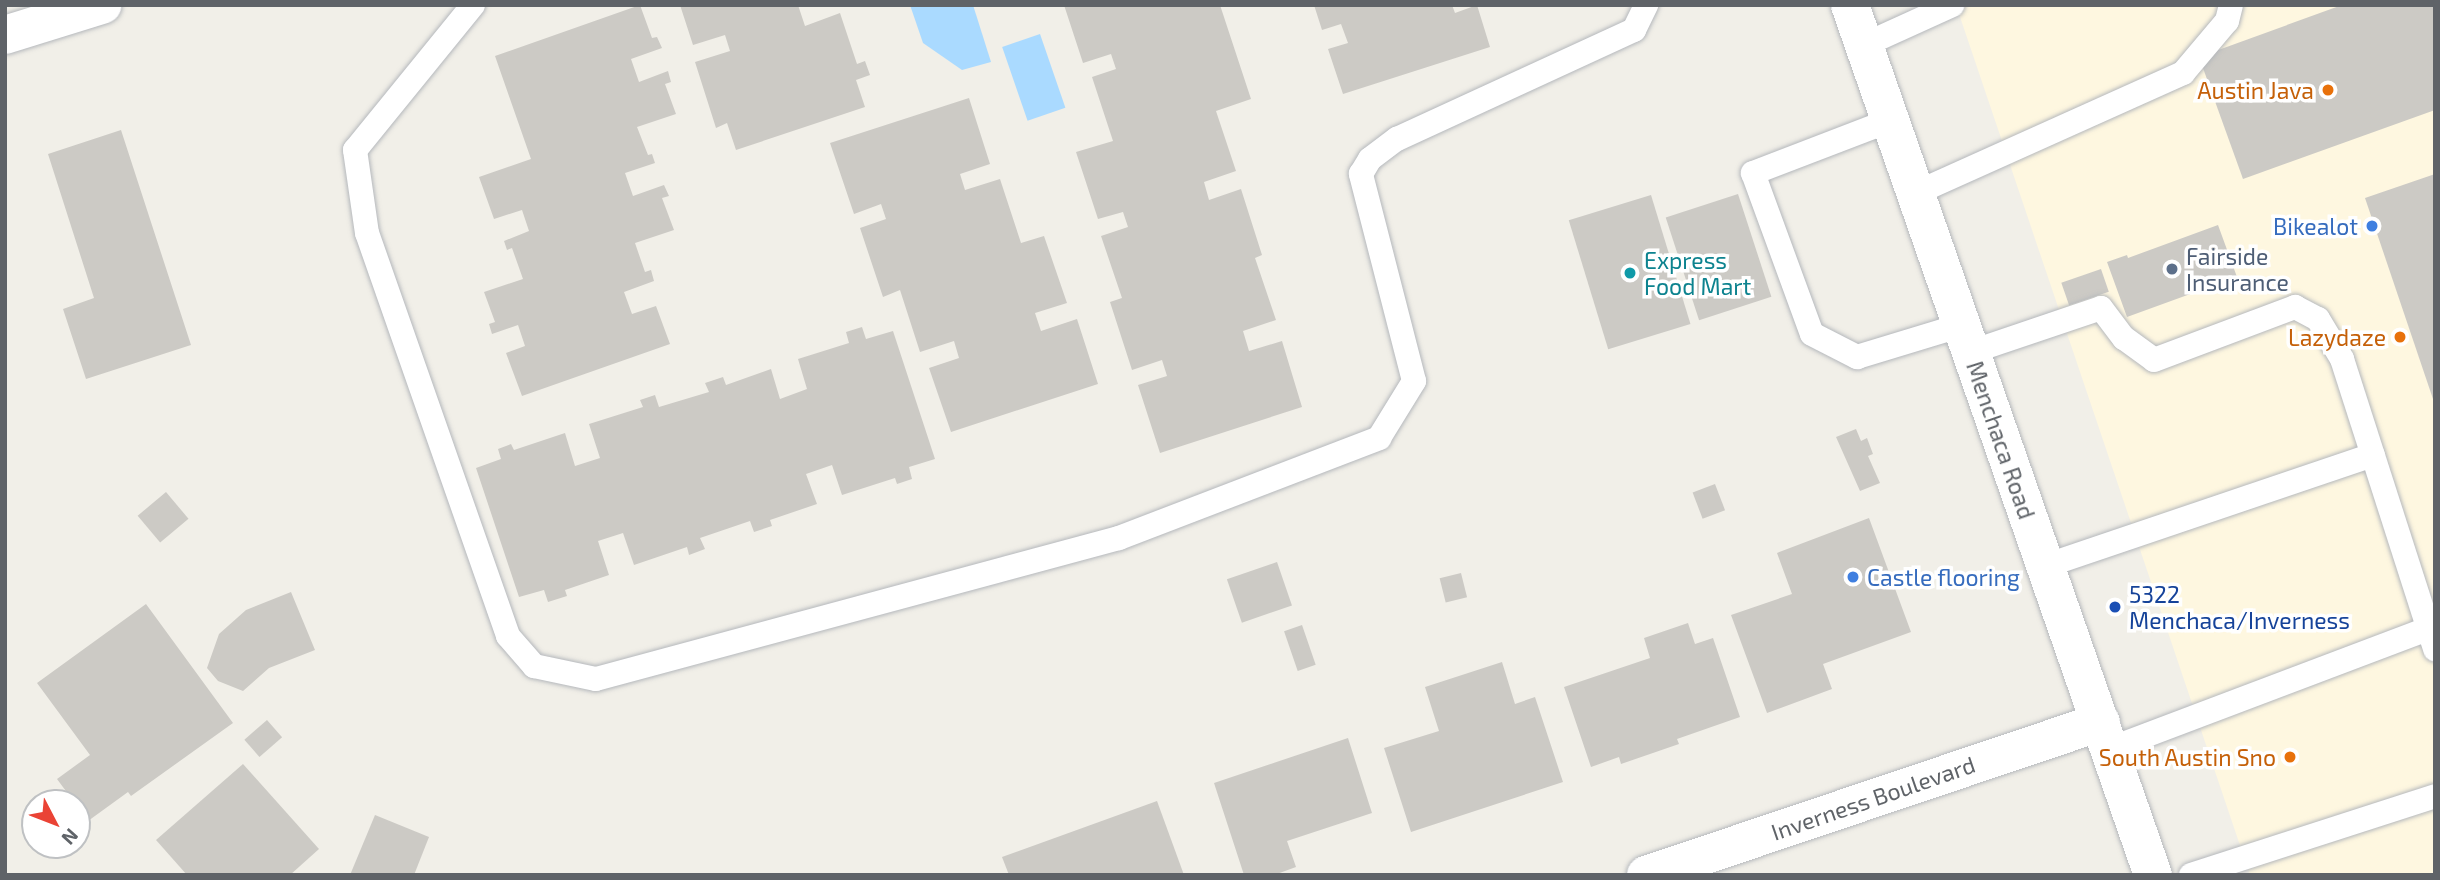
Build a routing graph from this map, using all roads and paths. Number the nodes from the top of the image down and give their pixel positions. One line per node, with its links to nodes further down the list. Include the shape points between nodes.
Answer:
1 (102, 5): 7 (main road)
2 (473, 5): 3 (lane, via 355,150 367,233 508,636 534,666 596,679 1119,538 1379,438 1414,381 1361,174 1370,159 1397,139 1634,30)
3 (1646, 5)
4 (1850, 5): 8 (main road, Menchaca Road)
5 (1952, 5): 8 (lane)
6 (2231, 5): 10 (lane, via 2227,21 2183,72)
7 (5, 35)
8 (1864, 45): 9 (main road, Menchaca Road)
9 (1891, 120): 10 (main road, Menchaca Road); 11 (lane, via 1753,173 1812,334 1857,357)
10 (1916, 193): 11 (main road, Menchaca Road)
11 (1966, 339): 12 (lane, via 2101,308 2124,338 2154,360 2295,307 2318,319 2342,359); 13 (main road, Menchaca Road)
12 (2373, 455): 13 (lane); 14 (lane)
13 (2045, 566): 15 (main road, Menchaca Road)
14 (2432, 639): 15 (lane)
15 (2106, 735): 17 (main road, Inverness Boulevard); 18 (main road, Menchaca Road)
16 (2435, 796): 19 (lane)
17 (1646, 875)
18 (2153, 875)
19 (2191, 875)

